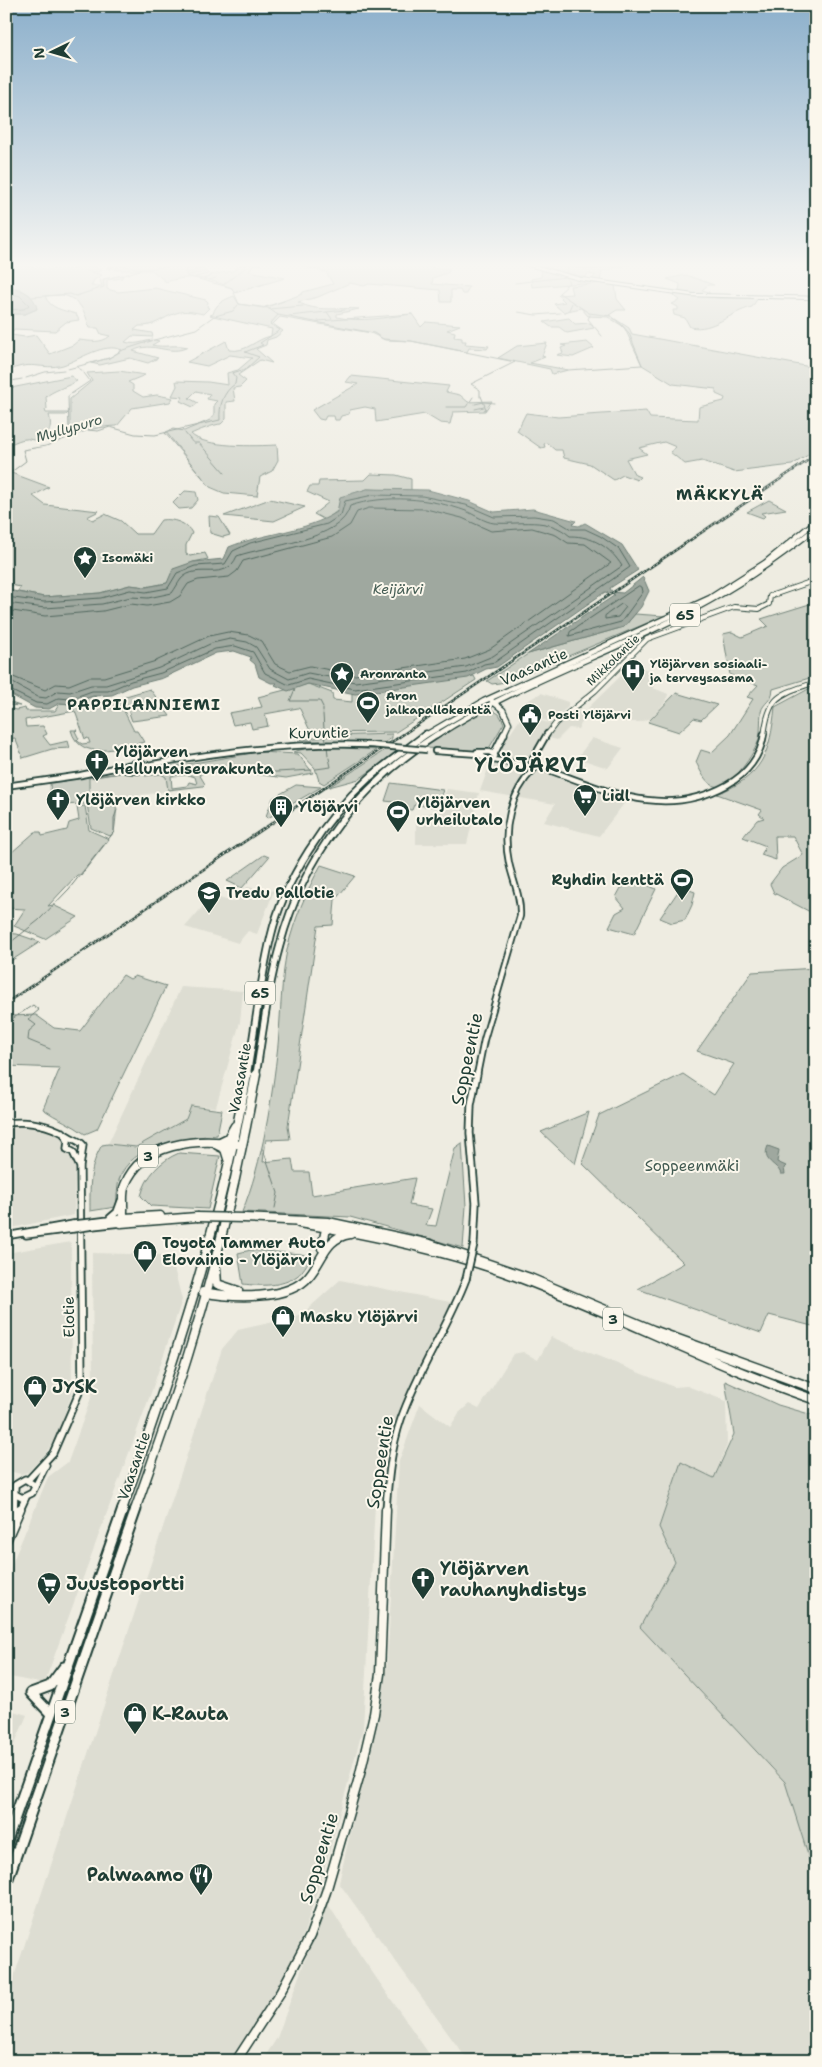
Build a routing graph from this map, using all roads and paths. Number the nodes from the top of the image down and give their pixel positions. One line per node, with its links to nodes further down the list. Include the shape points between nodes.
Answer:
1 (816, 521): 5 (highway, Vaasantie / 65, via 765,563 710,598)
2 (816, 528): 5 (highway, Vaasantie / 65, via 768,568 716,599)
3 (816, 580): 6 (main road, Mikkolantie, via 770,596 769,604 763,608 734,607 652,637)
4 (816, 682): 9 (main road, Kuruntie, via 785,694 771,704 766,714 762,746 754,761 734,781 713,791 676,802 647,802 617,795)
5 (489, 702): 7 (highway, via 502,714 506,725); 14 (highway, Vaasantie / 65, via 430,731 375,772 337,812 305,857 284,898 269,942); 22 (highway, Vaasantie / 65, via 430,738 379,779 335,828 310,867 294,898 275,955)
6 (565, 717): 8 (main road, Mikkolantie, via 548,732); 9 (main road, Mikkolantie, via 544,742)
7 (490, 755): 8 (main road, Kuruntie); 10 (main road, Kuruntie, bridge, via 325,743 263,747)
8 (528, 764): 9 (main road, Kuruntie); 12 (main road, Soppeentie)
9 (536, 766): 12 (main road, Soppeentie)
10 (143, 767): 11 (main road, via 136,771); 11 (main road, via 135,763)
11 (130, 768): 13 (main road)
12 (526, 776): 53 (main road, Soppeentie, bridge, via 513,805 507,835 509,863 520,900 520,916 484,1040 471,1105 476,1203 474,1244 466,1278 447,1324 409,1396 395,1444 386,1506 381,1654 376,1700 362,1764 329,1884 300,1958)
13 (6, 786)
14 (239, 1119): 18 (highway, 65, via 228,1138); 20 (highway, Vaasantie / 65)
15 (6, 1123): 16 (main road, via 35,1121)
16 (62, 1131): 17 (main road); 19 (main road)
17 (77, 1140): 19 (main road); 21 (main road, via 83,1144)
18 (212, 1143): 20 (highway); 24 (highway, via 225,1149); 26 (highway, 3, via 179,1144 151,1154 130,1173)
19 (69, 1144): 23 (main road, via 68,1149)
20 (233, 1144): 22 (highway); 24 (highway, Vaasantie / 65)
21 (81, 1150): 23 (main road); 25 (main road, Elotie)
22 (242, 1150): 34 (highway, Vaasantie / 65)
23 (72, 1152): 25 (main road, Elotie)
24 (229, 1164): 35 (highway, Vaasantie / 3)
25 (80, 1167): 42 (main road, Elotie, via 82,1386)
26 (122, 1196): 27 (main road, via 117,1212); 28 (highway, 3)
27 (107, 1220): 28 (main road); 29 (main road)
28 (123, 1220): 29 (main road); 30 (highway, bridge, via 244,1218)
29 (93, 1224): 31 (main road, bridge)
30 (327, 1225): 32 (highway, 3); 33 (highway, 3); 40 (highway, 3, via 414,1240 500,1267 653,1330)
31 (6, 1237)
32 (401, 1243): 33 (highway, 3, via 340,1235 330,1240); 41 (highway, 3, via 450,1255 528,1282 746,1376)
33 (321, 1257): 38 (highway, 3, via 313,1272 294,1288)
34 (216, 1258): 36 (highway, Vaasantie); 38 (highway, 65, via 219,1286)
35 (204, 1259): 36 (highway, via 200,1287); 49 (highway, Vaasantie / 3, via 182,1337)
36 (206, 1292): 37 (highway); 39 (highway, Vaasantie)
37 (215, 1294): 38 (highway, 3); 39 (highway, 3, via 208,1298)
38 (256, 1294)
39 (194, 1337): 52 (highway, Vaasantie / 3)
40 (816, 1389)
41 (816, 1400)
42 (48, 1460): 43 (main road, Elotie); 44 (main road, Elotie)
43 (28, 1480): 44 (main road); 45 (main road, via 16,1484)
44 (34, 1485): 46 (main road)
45 (15, 1494): 46 (main road); 47 (main road)
46 (26, 1497): 47 (main road)
47 (14, 1519): 48 (main road)
48 (6, 1541)
49 (72, 1650): 50 (highway, Vaasantie / 3); 50 (highway, via 56,1681 44,1690 31,1693)
50 (51, 1714): 51 (highway, Vaasantie / 3)
51 (6, 1843)
52 (6, 1884)
53 (236, 2061)

